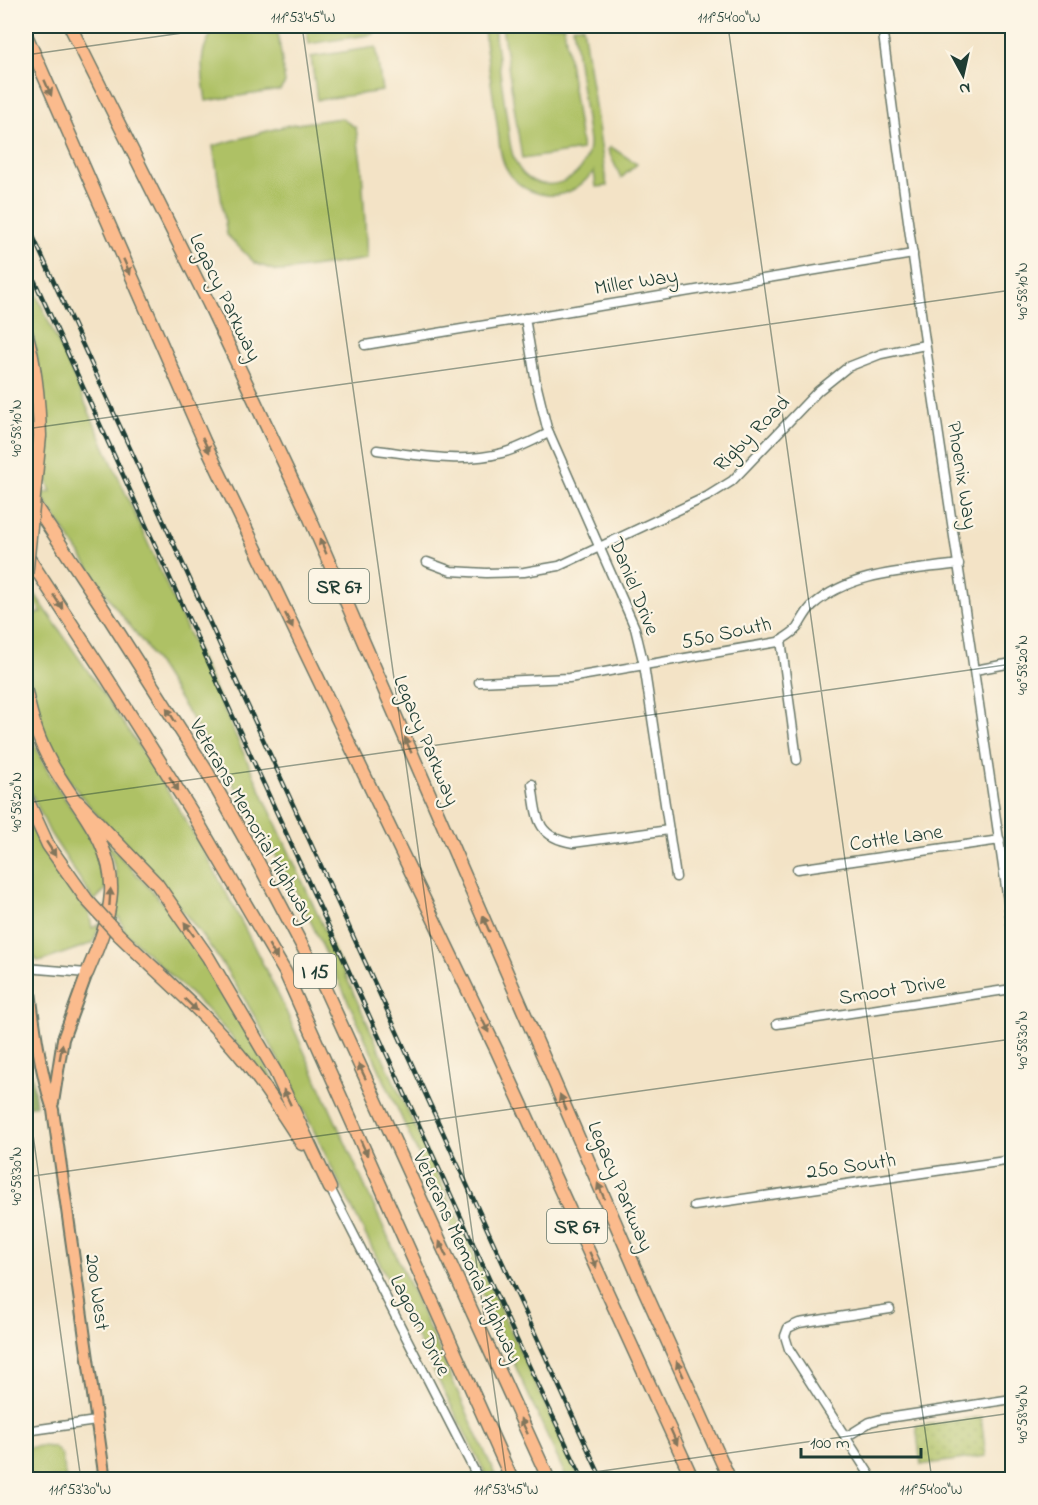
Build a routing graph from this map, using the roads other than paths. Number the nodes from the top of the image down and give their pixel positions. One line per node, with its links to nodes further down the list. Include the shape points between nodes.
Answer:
1 (70, 26): 50 (highway, Legacy Parkway / SR 67, one-way to 1, via 309,516 209,304)
2 (882, 26): 4 (street, Phoenix Way)
3 (26, 35): 49 (highway, SR 67, one-way to 49, via 204,441 497,1051)
4 (913, 254): 5 (street, Miller Way); 8 (street, Phoenix Way)
5 (525, 318): 7 (street, Miller Way); 9 (street, Daniel Drive)
6 (26, 332): 16 (highway, bridge, via 34,363 40,436)
7 (365, 345)
8 (925, 345): 12 (street, Rigby Road, via 881,354 848,367 818,391 732,481); 15 (street, Phoenix Way)
9 (549, 433): 10 (street, via 503,453 474,459); 12 (street, Daniel Drive)
10 (377, 450)
11 (26, 492): 48 (highway, Veterans Memorial Highway / I 15, one-way to 11, via 325,989 259,864 193,751)
12 (600, 547): 14 (street, Rigby Road, via 559,566 524,572 451,571); 19 (street, Daniel Drive, via 635,628)
13 (26, 554): 47 (highway, I 15, one-way to 47, via 193,814 285,972)
14 (427, 562)
15 (959, 564): 17 (street, 550 South, via 878,576 846,585 811,607 795,630); 20 (street, Phoenix Way)
16 (26, 577)
17 (781, 640): 19 (street, 550 South); 23 (street)
18 (1012, 663): 20 (street)
19 (645, 665): 21 (street, 550 South, via 569,678); 27 (street, Daniel Drive)
20 (975, 670): 28 (street, Phoenix Way)
21 (479, 682)
22 (26, 692): 26 (highway, via 33,723 50,761)
23 (797, 760)
24 (532, 784): 27 (street, via 540,824 558,841 573,843)
25 (26, 797): 38 (highway, one-way to 38, bridge, via 48,845 87,900 246,1062)
26 (78, 802): 33 (highway, one-way to 26, via 105,927 111,891 103,849); 38 (highway, one-way to 26, via 274,1071 208,957 157,884)
27 (669, 830): 30 (street, Daniel Drive)
28 (1000, 840): 29 (street, Cottle Lane); 31 (street, Phoenix Way)
29 (797, 869)
30 (675, 877)
31 (1012, 929)
32 (26, 965): 33 (street); 36 (main road)
33 (87, 973): 36 (main road, one-way to 33, via 63,1039)
34 (1012, 989): 35 (street, Smoot Drive)
35 (777, 1024)
36 (53, 1110): 42 (main road, 200 West)
37 (1012, 1160): 39 (street, 250 South)
38 (330, 1188): 46 (street, Lagoon Drive)
39 (694, 1206)
40 (890, 1309): 44 (street, via 800,1323 789,1328 785,1336 789,1349)
41 (1012, 1399): 44 (street, via 881,1419)
42 (96, 1421): 43 (street); 45 (main road, 200 West)
43 (26, 1431)
44 (846, 1437): 51 (street)
45 (105, 1479)
46 (479, 1479)
47 (512, 1479)
48 (549, 1479)
49 (693, 1479)
50 (730, 1479)
51 (873, 1479)

